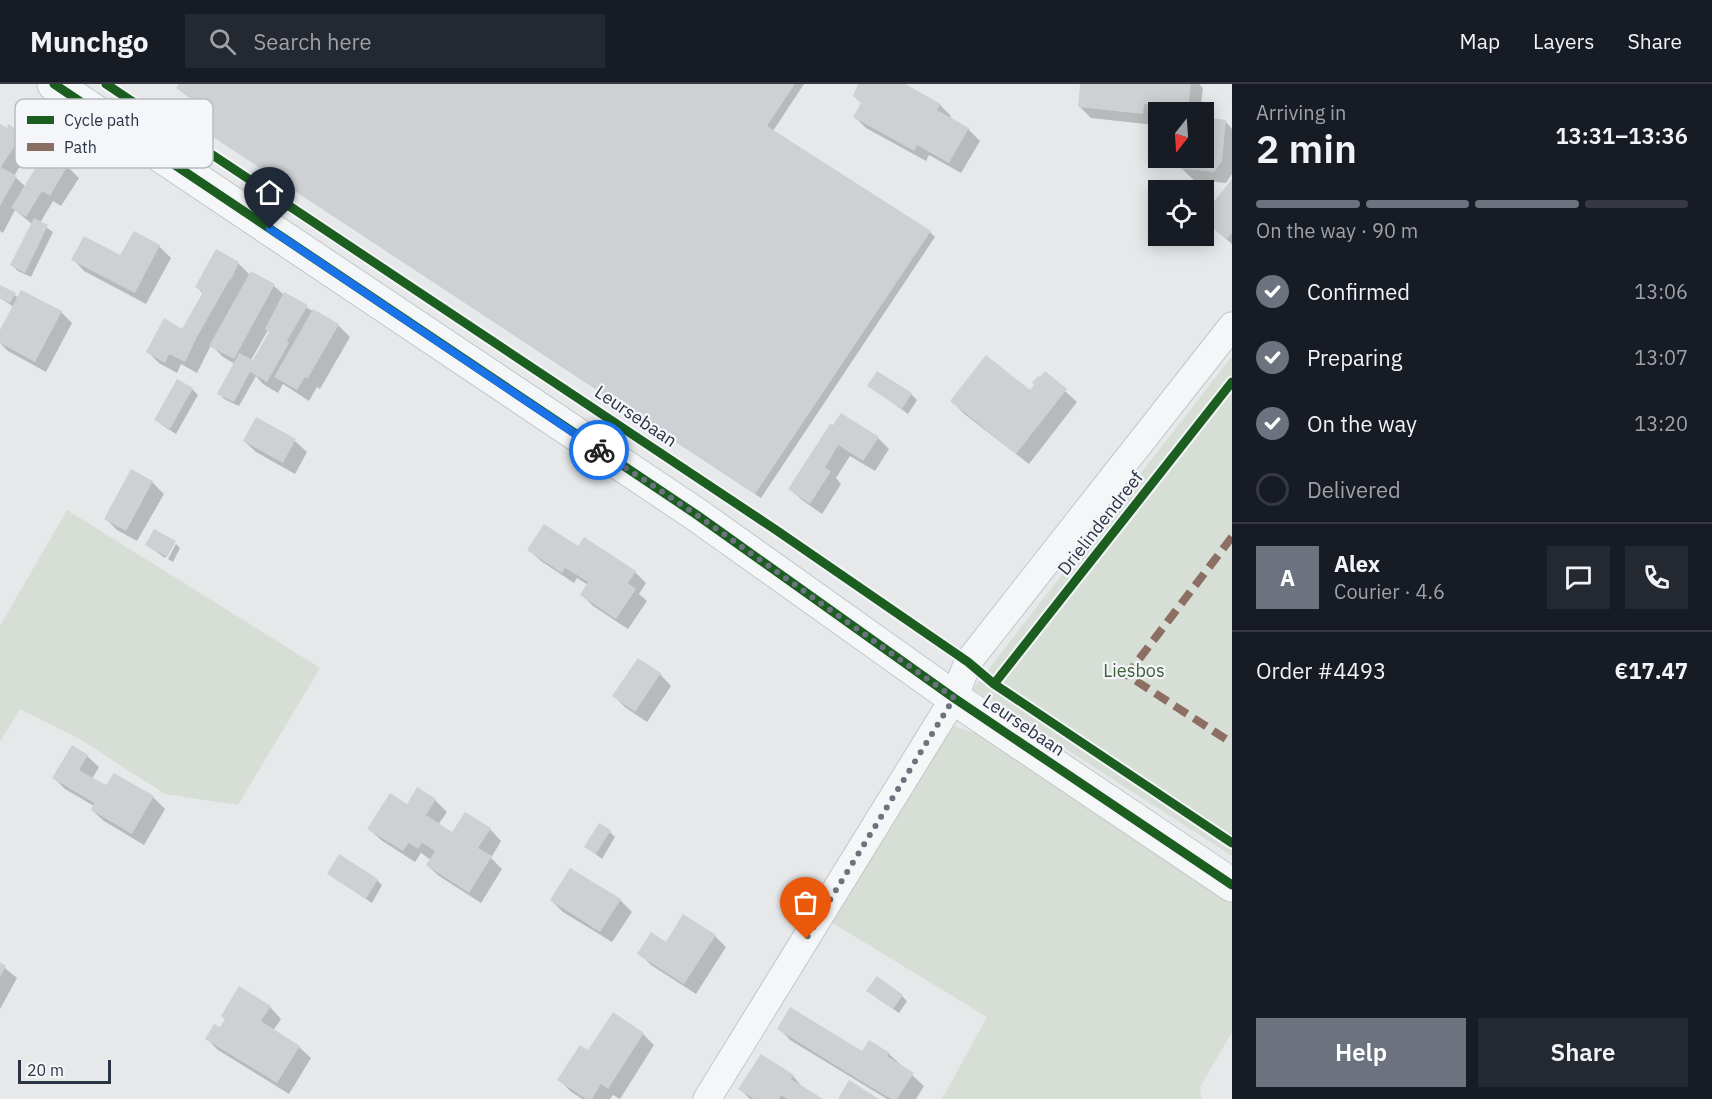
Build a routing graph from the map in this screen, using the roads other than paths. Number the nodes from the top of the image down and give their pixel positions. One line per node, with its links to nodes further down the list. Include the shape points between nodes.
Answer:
1 (54, 84): 2 (street, Leursebaan)
2 (76, 99)
3 (179, 168): 5 (street, Leursebaan, via 697,515)
4 (1232, 326): 5 (street, Drielindendreef, via 968,662)
5 (954, 698): 6 (street, Leursebaan); 7 (street, Drielindendreef)
6 (1232, 885)
7 (707, 1099)

